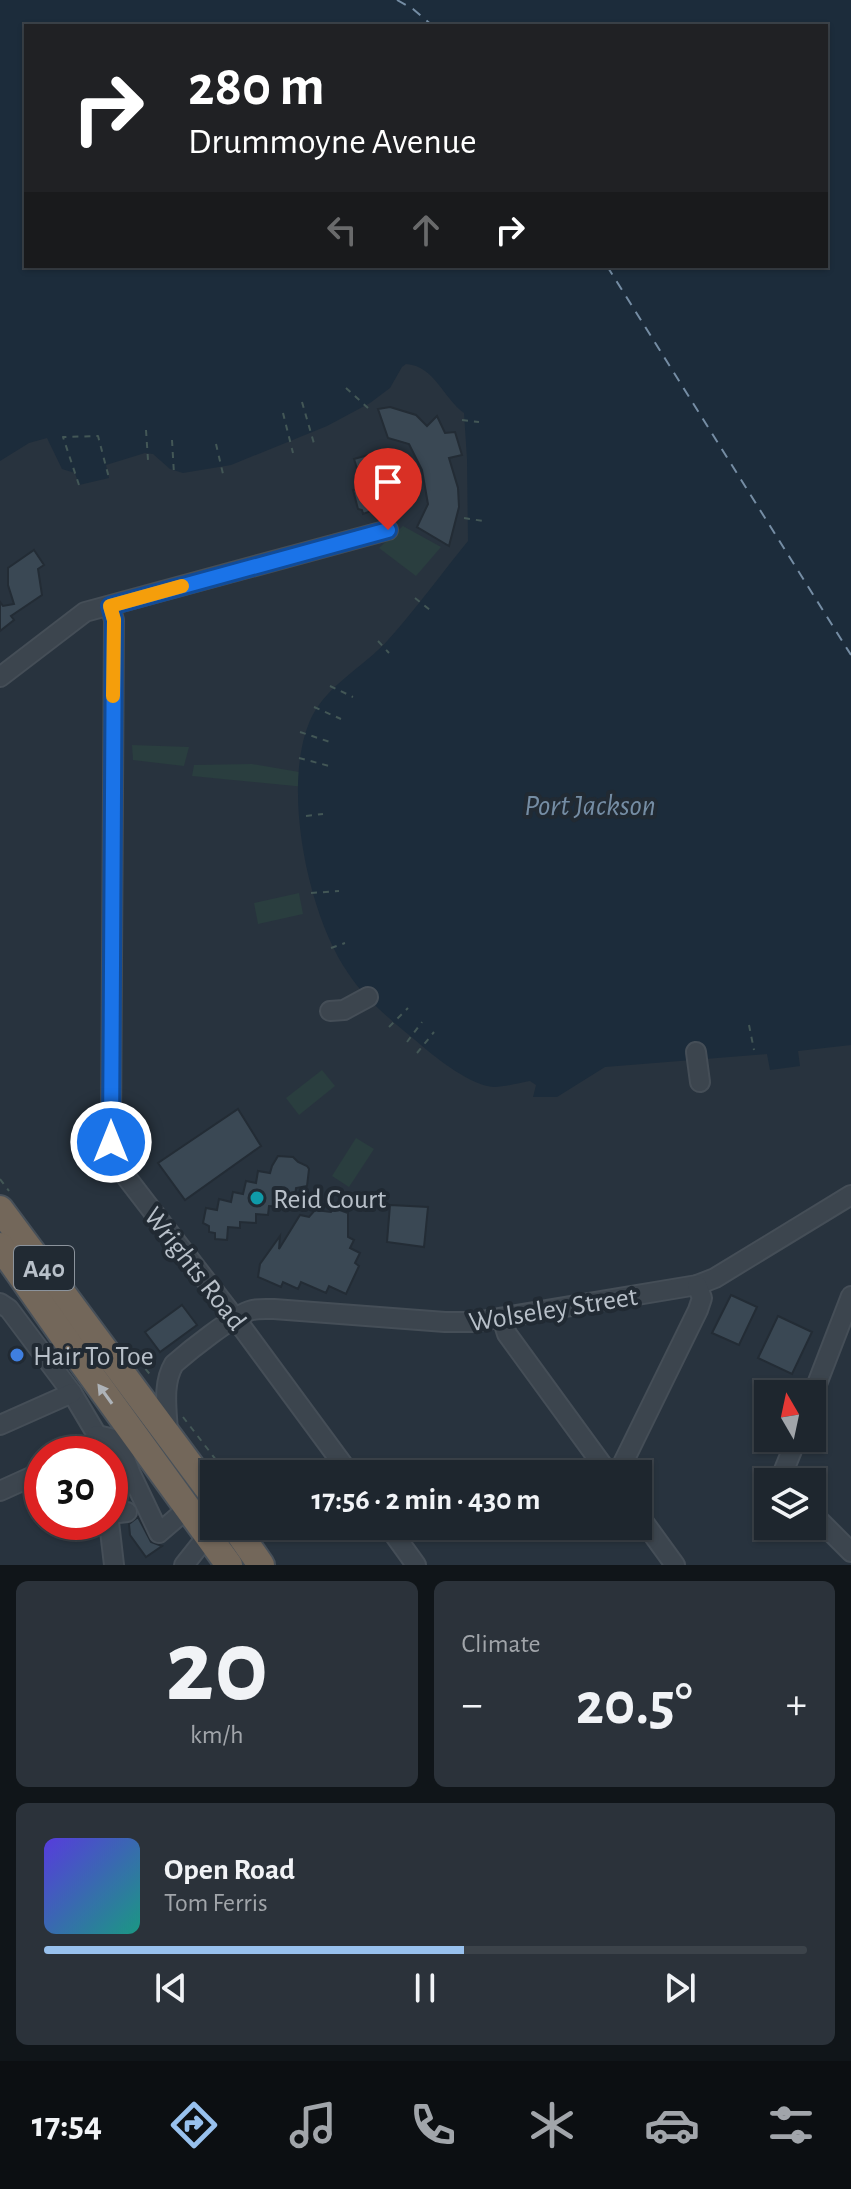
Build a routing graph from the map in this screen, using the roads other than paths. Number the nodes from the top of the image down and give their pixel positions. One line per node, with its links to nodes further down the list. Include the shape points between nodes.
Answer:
1 (388, 530): 2 (street)
2 (110, 606): 3 (street, via 85,612); 14 (street, Wrights Road, via 113,1149 121,1170)
3 (0, 677)
4 (368, 997): 5 (street)
5 (330, 1011)
6 (696, 1052): 7 (street)
7 (700, 1082)
8 (851, 1195): 11 (street, Wolseley Street)
9 (0, 1209): 20 (highway, A40)
10 (0, 1246): 27 (highway, A40, one-way to 10)
11 (697, 1285): 15 (street, Wolseley Street); 25 (street, via 702,1298 698,1310)
12 (851, 1296): 17 (street)
13 (0, 1303): 19 (street)
14 (235, 1318): 15 (street, Wolseley Street, via 261,1309 455,1322); 20 (street, Wolseley Street, via 174,1364 166,1392); 23 (street, Wrights Road)
15 (502, 1318): 24 (street, via 507,1334)
16 (851, 1325): 17 (street)
17 (824, 1365): 18 (street)
18 (818, 1380)
19 (72, 1393): 21 (street); 22 (street)
20 (174, 1424): 26 (highway, A40)
21 (0, 1425)
22 (97, 1435): 27 (street, via 114,1439)
23 (340, 1460)
24 (602, 1460)
25 (624, 1460)
26 (200, 1463)
27 (140, 1465): 30 (highway, A40); 30 (street, via 159,1533)
28 (24, 1480): 29 (street)
29 (0, 1491)
30 (188, 1508): 31 (highway, A40)
31 (200, 1526)
32 (826, 1527): 39 (street)
33 (652, 1533): 45 (street)
34 (111, 1540): 42 (street)
35 (204, 1540): 43 (street)
36 (213, 1540): 41 (highway, A40)
37 (238, 1540): 41 (highway, A40)
38 (398, 1540): 44 (street)
39 (851, 1552)
40 (134, 1561): 42 (street)
41 (246, 1564)
42 (114, 1565)
43 (184, 1565)
44 (416, 1565)
45 (675, 1565)

